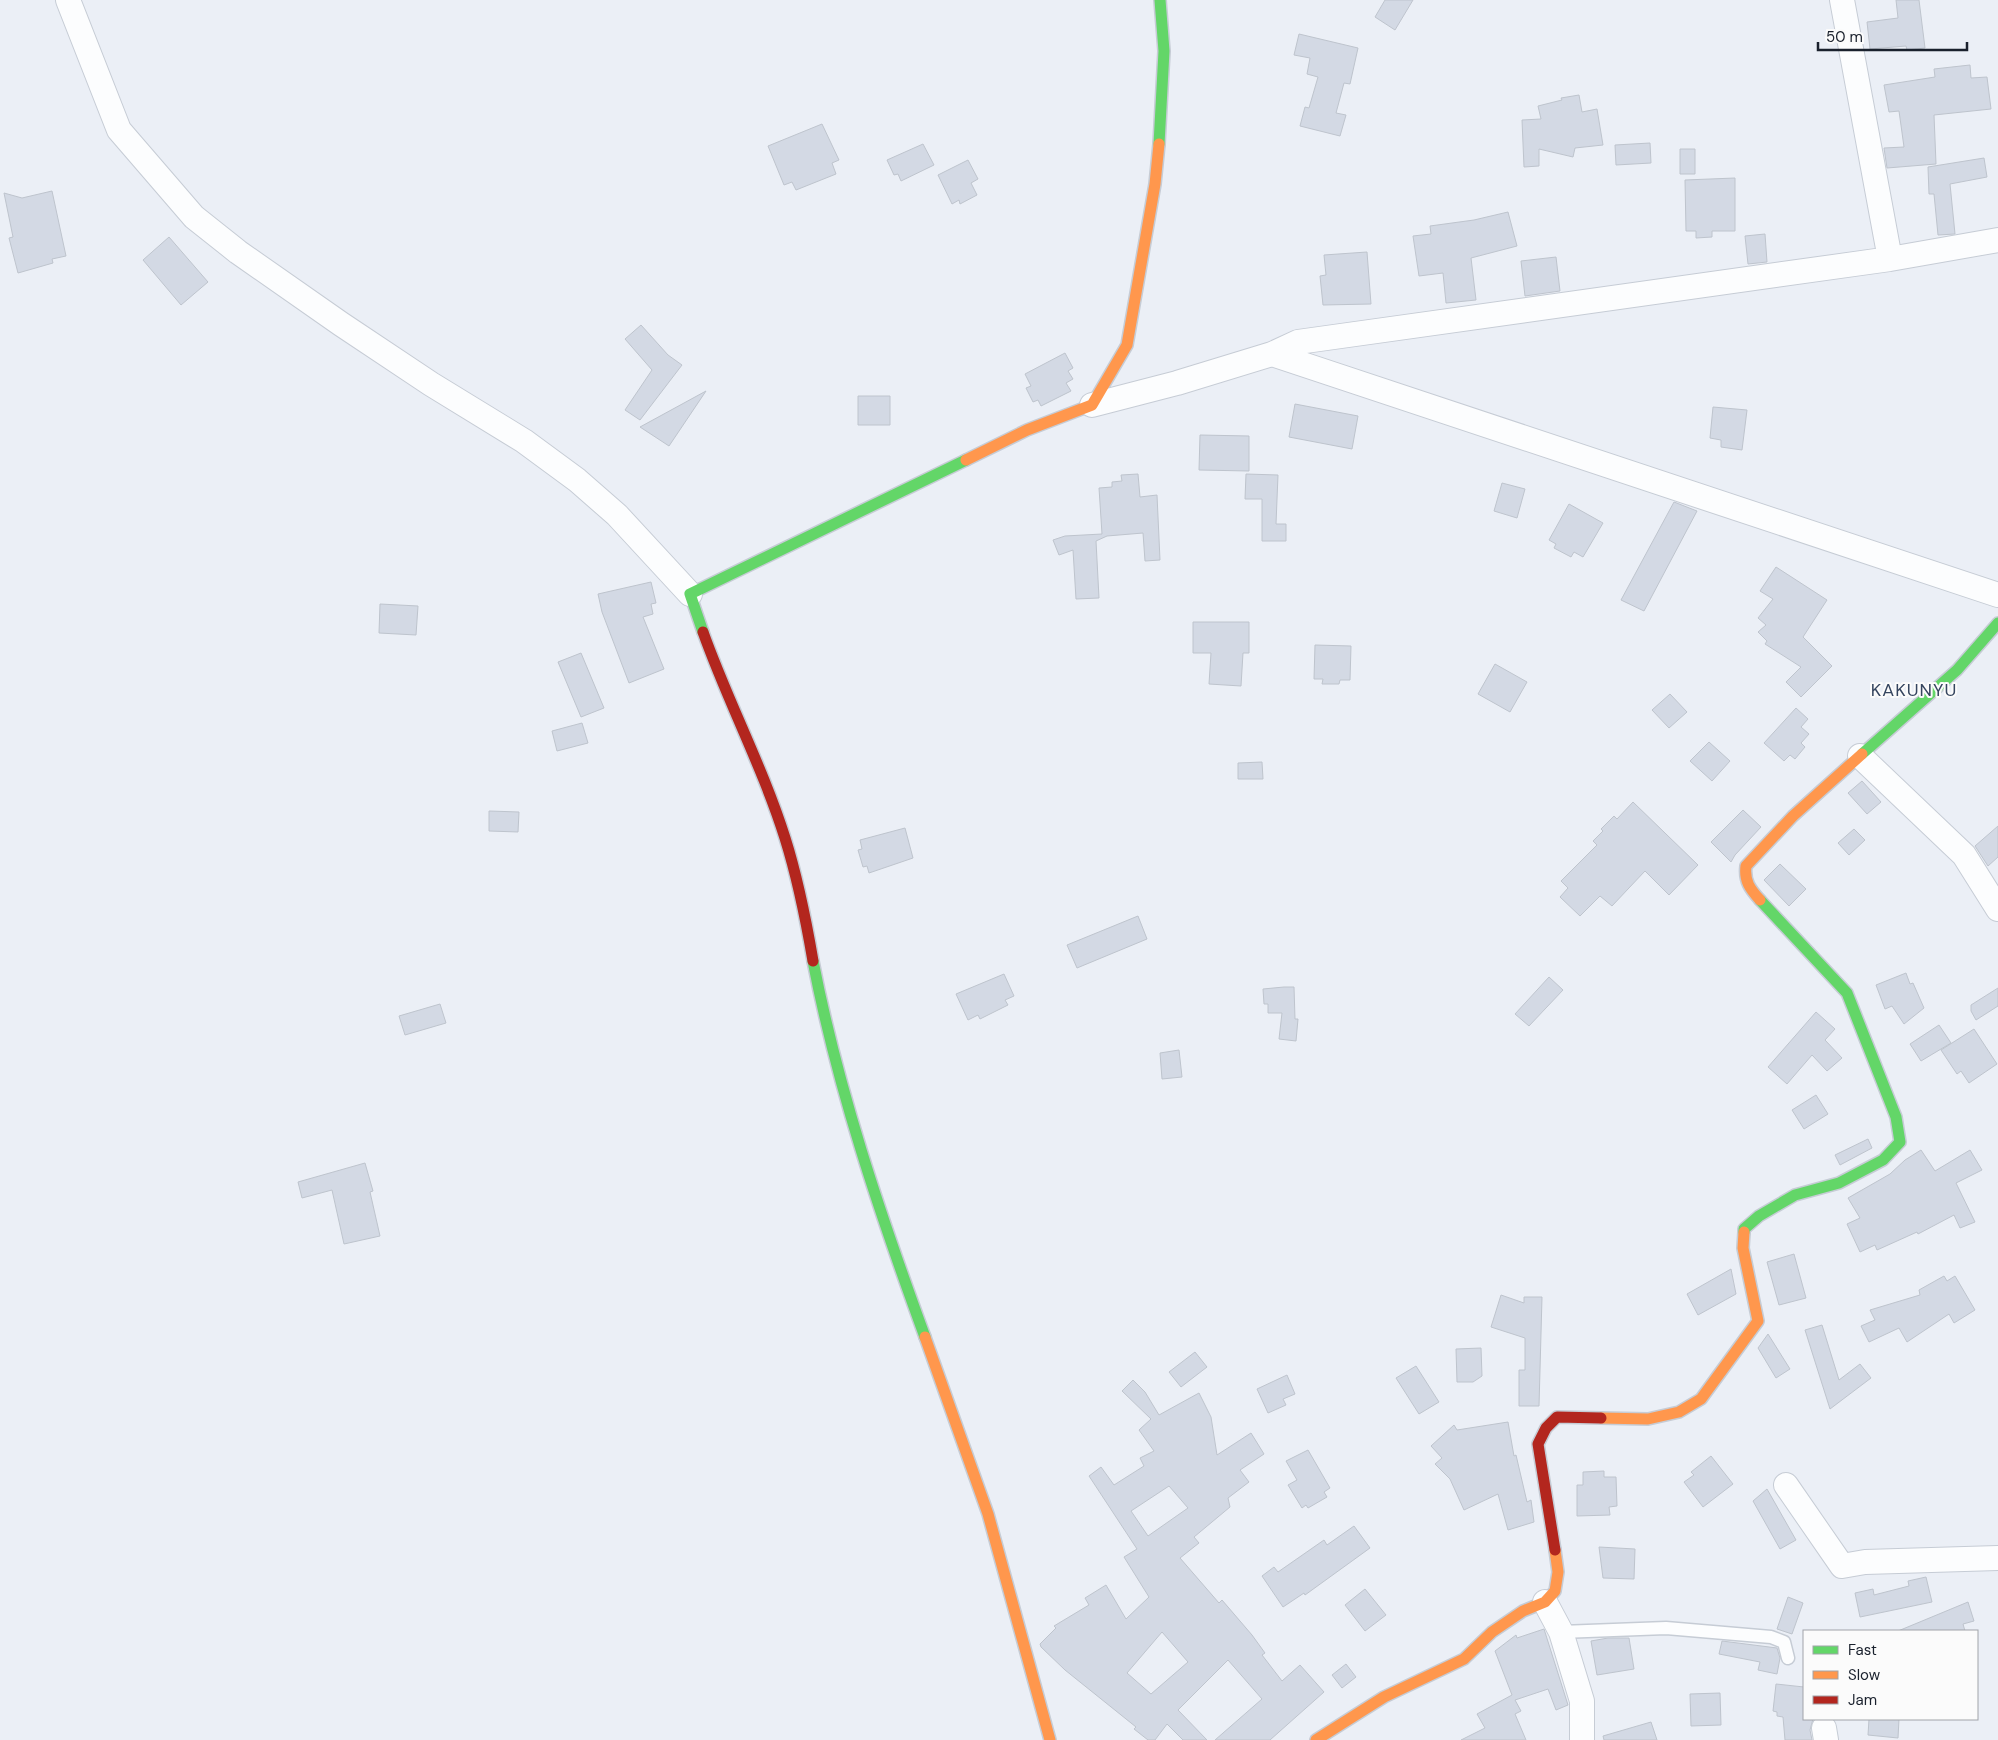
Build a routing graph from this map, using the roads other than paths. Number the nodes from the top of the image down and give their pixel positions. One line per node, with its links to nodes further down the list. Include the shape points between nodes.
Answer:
1 (1160, 0): 7 (street, via 1164,51 1162,118 1155,184 1127,345)
2 (1842, 0): 5 (street)
3 (76, 4): 8 (street, via 119,130 194,217 341,324 524,441 577,480 617,516)
4 (1998, 240): 5 (street)
5 (1890, 259): 6 (street, via 1298,342)
6 (1272, 354): 7 (street); 9 (street)
7 (1092, 405): 8 (street, via 1028,430)
8 (690, 594): 18 (street, via 719,677 785,838 802,901 826,1027 852,1124 988,1514)
9 (1998, 595)
10 (1998, 623): 11 (street, via 1957,670)
11 (1860, 756): 12 (street, via 1964,855); 15 (street, via 1793,816 1746,866 1745,876 1749,888 1766,908 1847,993 1896,1117 1900,1142 1883,1160 1839,1183 1796,1195 1759,1216 1744,1229 1743,1248 1758,1321 1701,1398 1679,1412 1648,1419 1557,1417 1546,1428 1538,1444 1558,1572 1555,1591)
12 (1998, 908)
13 (1786, 1485): 14 (street, via 1842,1566 1865,1562)
14 (1998, 1558)
15 (1545, 1602): 16 (street); 19 (street, via 1523,1611 1492,1632 1464,1660 1391,1693)
16 (1561, 1632): 17 (lane, via 1666,1628 1771,1637 1784,1642); 20 (street, via 1582,1701)
17 (1788, 1658)
18 (1050, 1740)
19 (1316, 1740)
20 (1582, 1740)

